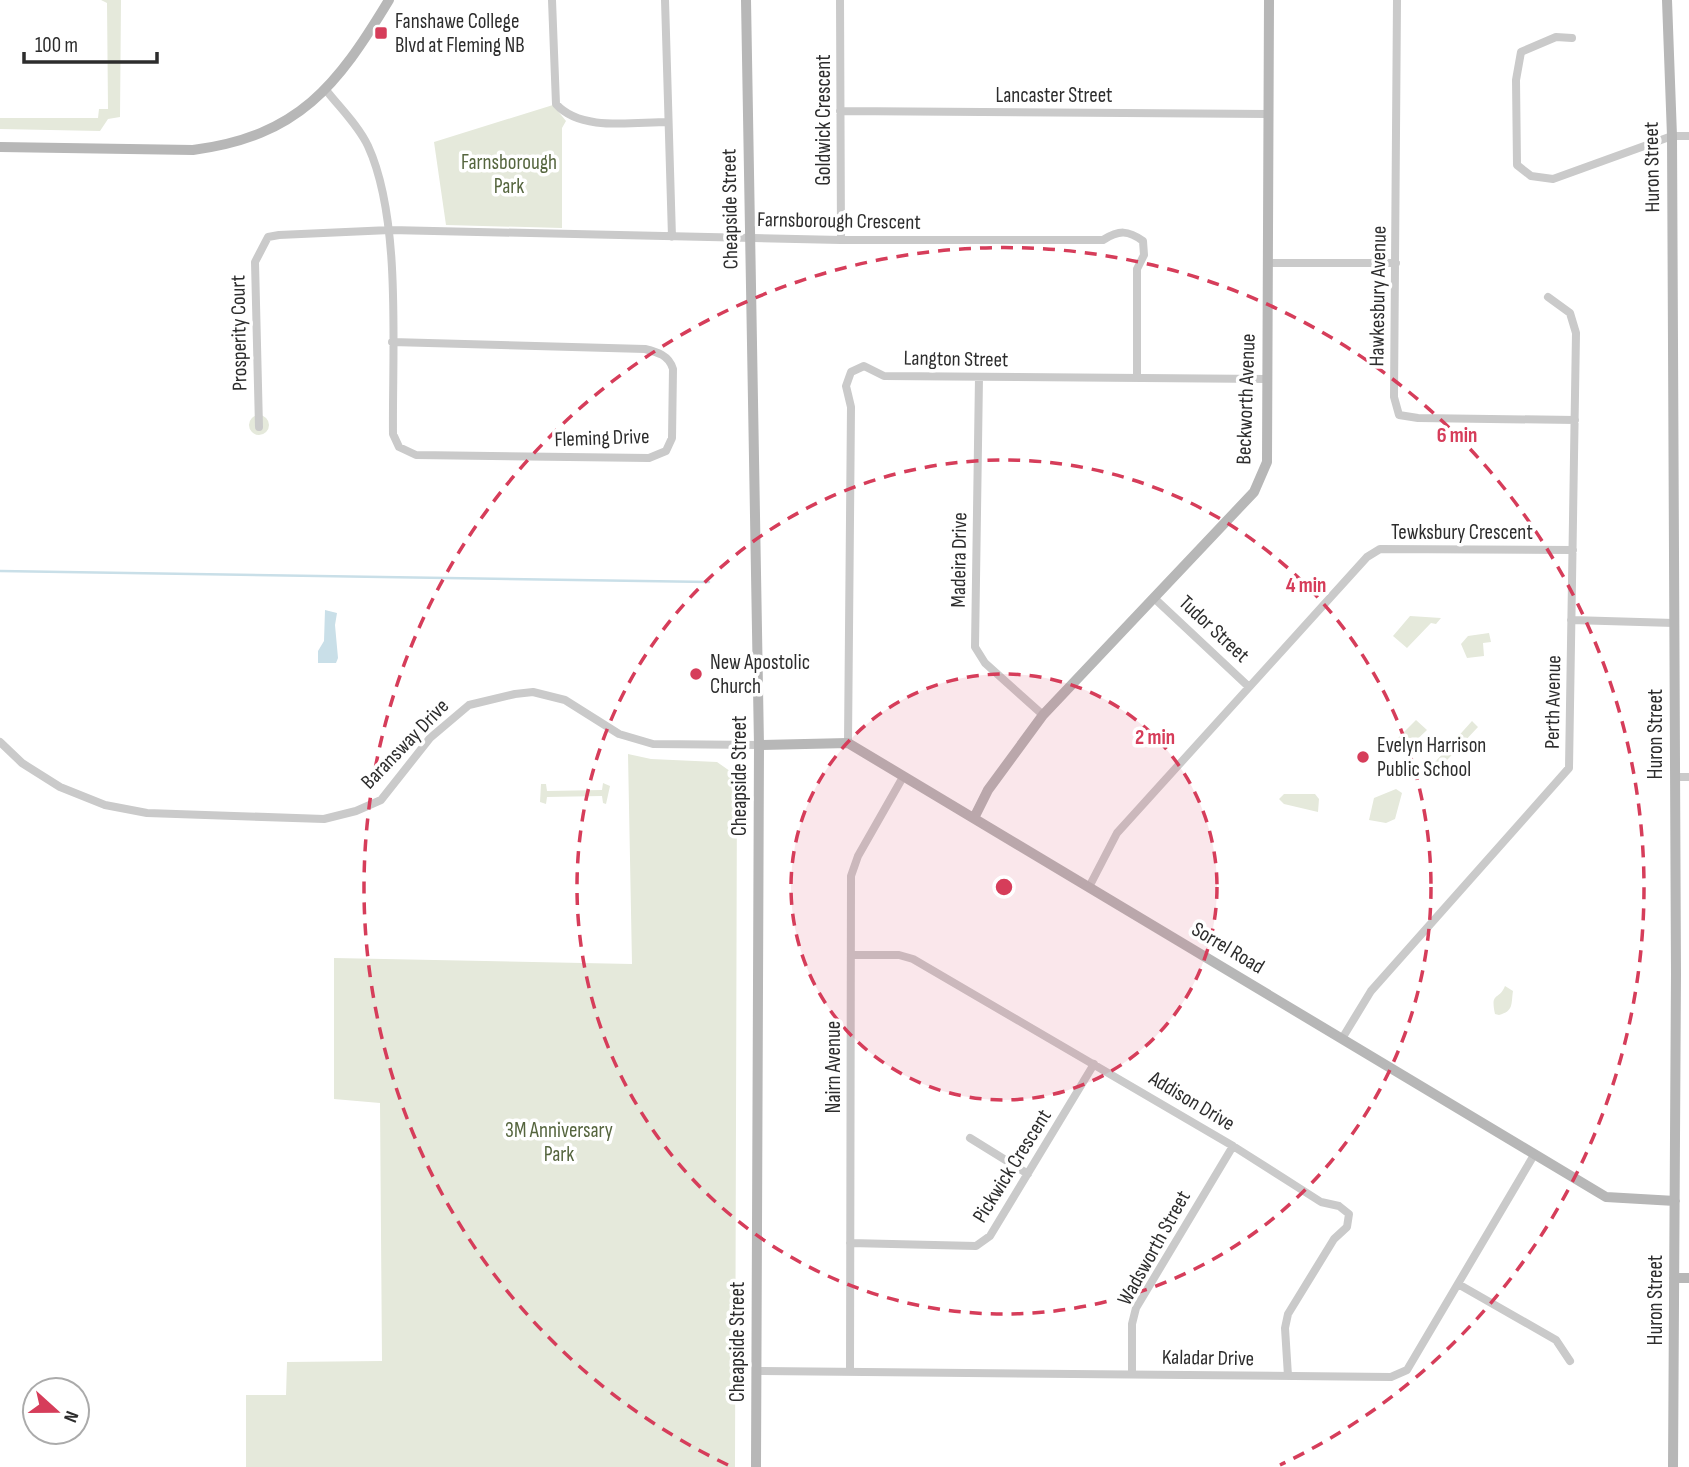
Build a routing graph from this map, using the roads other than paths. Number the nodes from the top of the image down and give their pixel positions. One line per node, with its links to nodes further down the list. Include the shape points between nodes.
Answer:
1 (389, 0): 10 (street, via 355,57)
2 (552, 0): 13 (street, via 556,104 579,120)
3 (665, 0): 13 (street)
4 (746, 0): 19 (street, Cheapside Street)
5 (840, 0): 11 (street, Goldwick Crescent)
6 (1269, 0): 12 (street, Beckworth Avenue)
7 (1396, 0): 22 (street, Hawkesbury Avenue)
8 (1667, 0): 14 (street, Huron Street)
9 (1572, 38): 14 (street, via 1548,39 1521,51 1516,80 1517,165 1531,176 1553,179)
10 (326, 90): 16 (street, via 294,116 223,146 193,150); 17 (street, Fleming Drive, via 368,145)
11 (840, 111): 12 (street, Lancaster Street); 20 (street, Goldwick Crescent)
12 (1268, 114): 21 (street, Beckworth Avenue)
13 (668, 122): 18 (street)
14 (1672, 136): 15 (street); 33 (street, Huron Street)
15 (1689, 136)
16 (0, 147)
17 (390, 230): 18 (street, Farnsborough Crescent); 24 (street, Fleming Drive); 29 (street, Prosperity Court, via 279,235 268,237 261,246 255,262)
18 (672, 237): 19 (street, Farnsborough Crescent)
19 (750, 237): 20 (street, Farnsborough Crescent); 38 (street, Cheapside Street)
20 (841, 240): 26 (street, Farnsborough Crescent, via 1103,240 1117,232 1131,232 1143,241 1144,255 1138,270)
21 (1268, 263): 22 (street); 27 (street, Beckworth Avenue)
22 (1396, 263): 28 (street, Hawkesbury Avenue, via 1394,397 1399,415)
23 (1548, 297): 28 (street, Perth Avenue, via 1570,313 1576,333)
24 (392, 342): 24 (street, Fleming Drive, via 393,434 399,447 416,455 649,458 666,451 672,438 673,369 662,354 645,349)
25 (979, 377): 26 (street, Langton Street); 35 (street, Madeira Drive, via 975,647 985,663); 37 (street, Langton Street, via 884,376 864,366 851,372 846,386 851,407)
26 (1137, 378): 27 (street, Langton Street)
27 (1268, 379): 31 (street, Beckworth Avenue, via 1268,462 1254,492)
28 (1575, 420): 30 (street, Perth Avenue)
29 (259, 427)
30 (1573, 550): 32 (street, Perth Avenue); 34 (street, Tewksbury Crescent, via 1380,549 1367,557)
31 (1154, 598): 34 (street, Tudor Street); 35 (street, Beckworth Avenue)
32 (1571, 620): 33 (street); 45 (street, Perth Avenue, via 1569,768 1371,991)
33 (1674, 623): 40 (street, Huron Street)
34 (1249, 687): 43 (street, Tewksbury Crescent, via 1117,832)
35 (1043, 715): 42 (street, Beckworth Avenue, via 988,790)
36 (0, 742): 38 (street, Baransway Drive, via 22,763 60,787 105,804 147,813 324,819 381,800 430,738 469,705 515,694 533,692 565,700 619,734 653,744)
37 (848, 743): 38 (street); 39 (street, Sorrel Road)
38 (759, 745): 57 (street, Cheapside Street)
39 (903, 777): 42 (street, Sorrel Road); 44 (street, Nairn Avenue, via 851,876)
40 (1675, 777): 41 (street); 51 (street, Huron Street)
41 (1689, 777)
42 (974, 818): 43 (street, Sorrel Road)
43 (1089, 887): 45 (street, Sorrel Road)
44 (851, 955): 46 (street, Addison Drive, via 913,959); 52 (street, Nairn Avenue)
45 (1343, 1037): 49 (street, Sorrel Road)
46 (1094, 1064): 48 (street, Addison Drive); 50 (street, Pickwick Crescent)
47 (970, 1138): 50 (street)
48 (1233, 1146): 59 (street, Wadsworth Street, via 1136,1308); 60 (street, Addison Drive, via 1321,1202 1349,1214 1347,1227 1334,1239 1288,1314)
49 (1534, 1155): 51 (street, Sorrel Road, via 1605,1197); 55 (street, Kaladar Drive)
50 (1028, 1174): 52 (street, Pickwick Crescent, via 990,1236 976,1245)
51 (1675, 1201): 53 (street, Huron Street)
52 (850, 1243): 58 (street, Nairn Avenue)
53 (1674, 1278): 54 (street); 62 (street, Huron Street)
54 (1689, 1278)
55 (1458, 1284): 56 (street, via 1556,1340); 60 (street, Kaladar Drive, via 1407,1370 1391,1377)
56 (1570, 1362)
57 (757, 1371): 58 (street, Kaladar Drive); 61 (street, Cheapside Street)
58 (850, 1371): 59 (street, Kaladar Drive)
59 (1132, 1374): 60 (street, Kaladar Drive)
60 (1288, 1376)
61 (756, 1467)
62 (1674, 1467)

